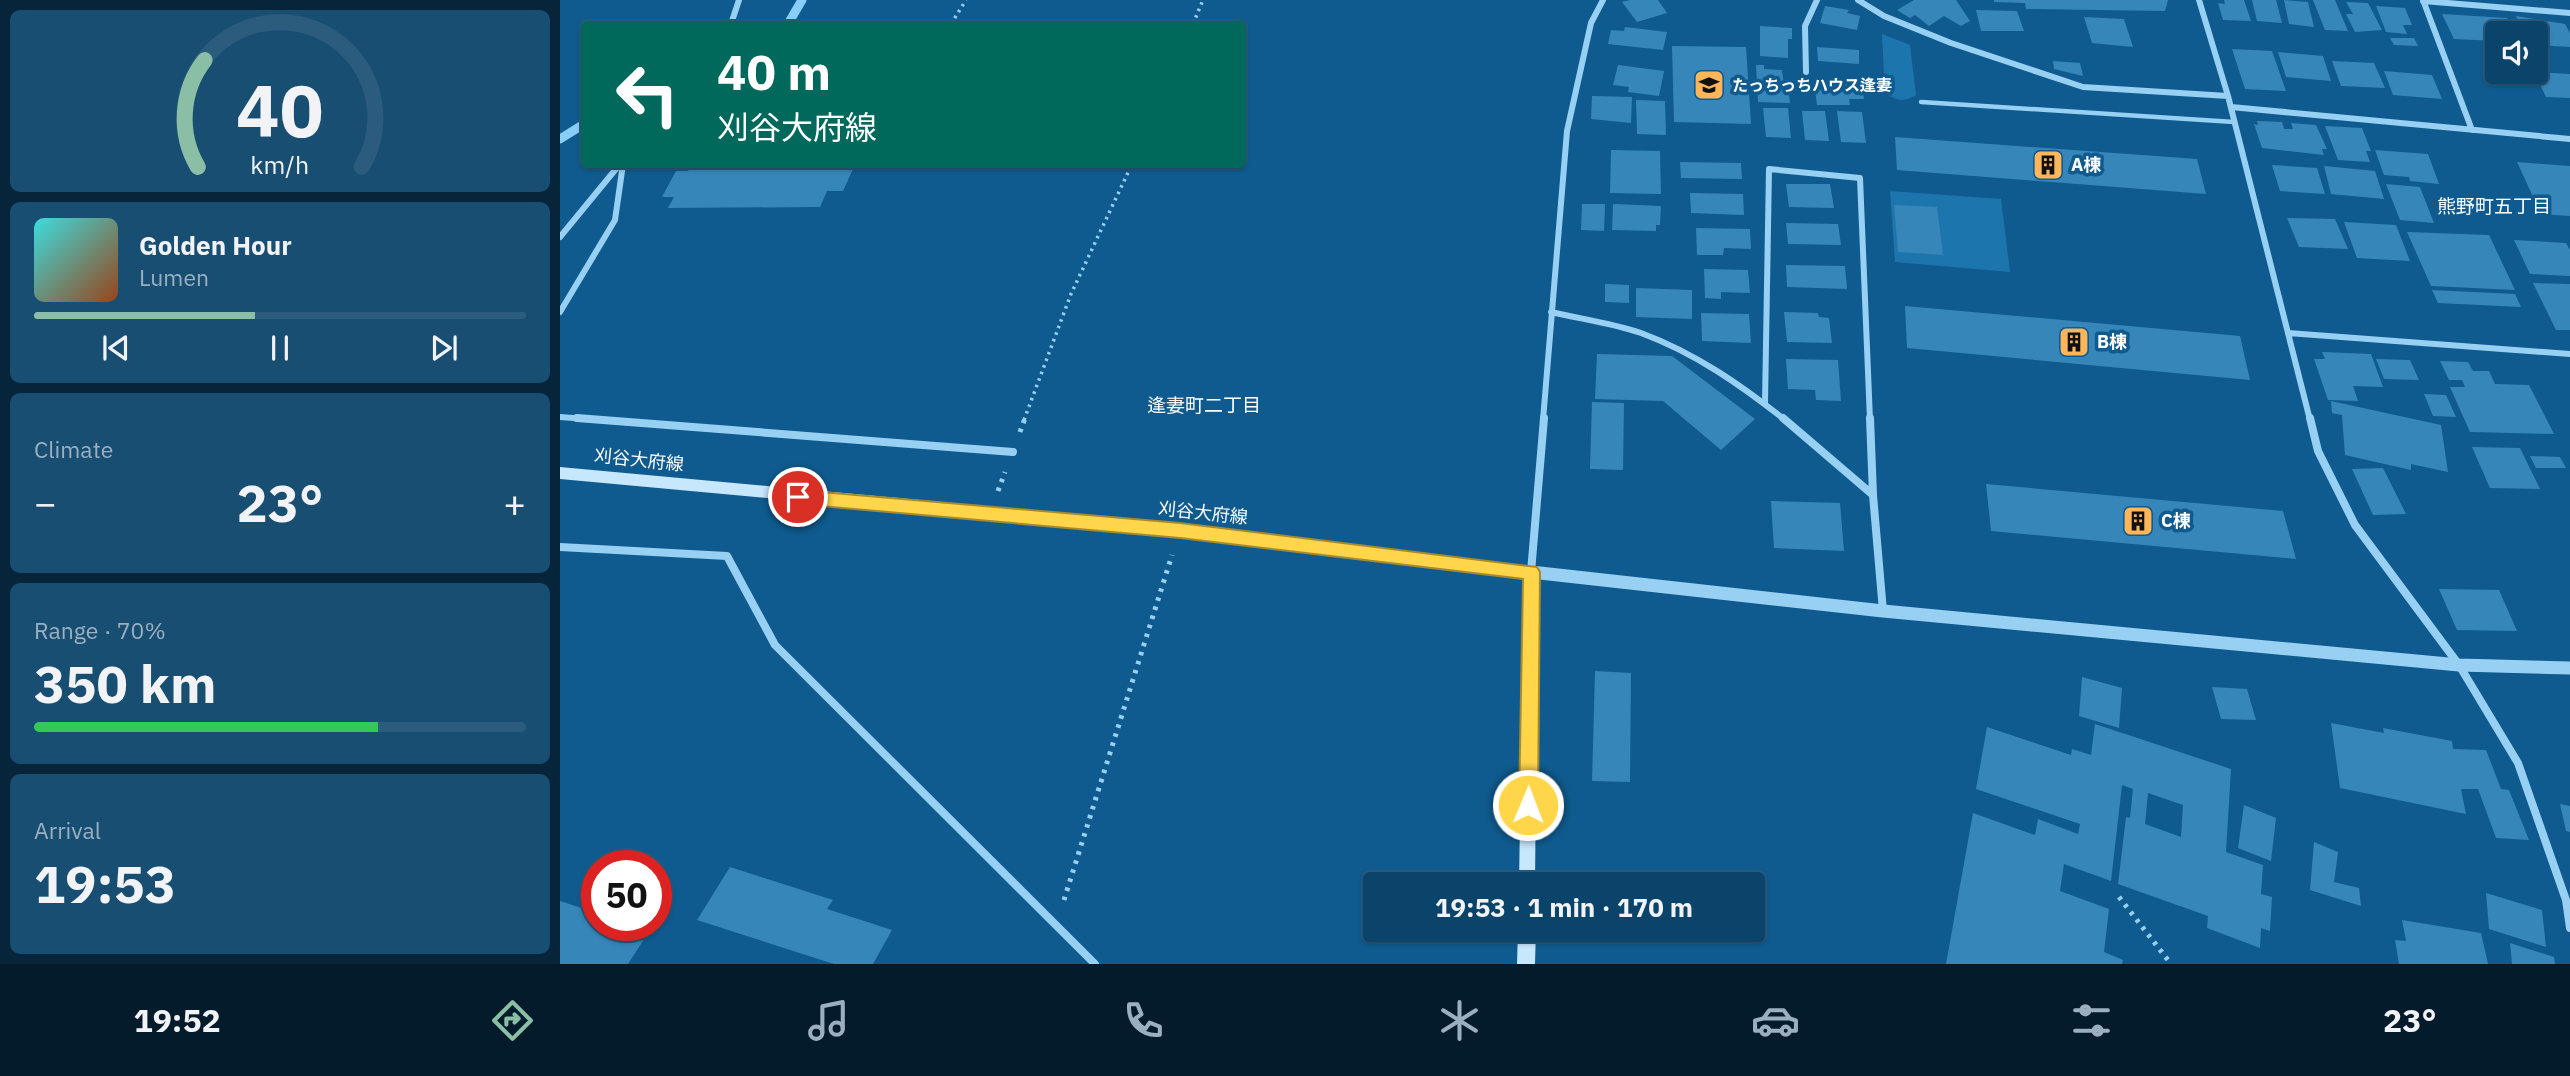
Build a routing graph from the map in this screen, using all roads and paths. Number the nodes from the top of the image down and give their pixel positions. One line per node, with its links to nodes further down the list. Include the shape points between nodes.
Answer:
1 (739, 0): 10 (street)
2 (965, 0): 11 (path)
3 (1203, 0): 12 (path)
4 (1603, 0): 25 (street, via 1591,23 1567,131)
5 (1817, 0): 13 (street, via 1805,26)
6 (1858, 0): 14 (street, via 1884,16 1951,43 2083,87)
7 (2199, 0): 14 (street)
8 (2423, 1): 9 (street); 18 (street)
9 (2570, 13)
10 (732, 21)
11 (953, 21)
12 (1194, 21)
13 (1806, 72)
14 (2228, 96): 16 (street)
15 (1921, 102): 17 (lane)
16 (2231, 107): 17 (street); 18 (street)
17 (2234, 122): 26 (street)
18 (2472, 130): 19 (street)
19 (2570, 139)
20 (619, 168): 23 (street)
21 (622, 168): 24 (street, via 615,220)
22 (1130, 168): 30 (path, via 1071,294)
23 (560, 237)
24 (560, 312)
25 (1551, 312): 28 (street, via 1640,334 1703,361); 36 (street)
26 (2288, 332): 27 (street); 38 (street, via 2318,451 2355,526)
27 (2570, 354)
28 (1765, 402): 32 (street); 32 (street, via 1769,169 1860,178)
29 (560, 418): 30 (street)
30 (1013, 452): 33 (path)
31 (560, 473): 33 (main road, 刈谷大府線)
32 (1873, 495): 37 (street)
33 (989, 514): 34 (main road, 刈谷大府線)
34 (1180, 530): 36 (main road, 刈谷大府線); 42 (path)
35 (560, 547): 42 (street, via 727,556 775,645)
36 (1531, 572): 37 (street); 40 (main road)
37 (1883, 611): 38 (street)
38 (2459, 665): 39 (street); 43 (street, via 2518,763 2566,900)
39 (2570, 668)
40 (1527, 872)
41 (2119, 897): 47 (path)
42 (1056, 925): 45 (street)
43 (2570, 928)
44 (1527, 942): 46 (main road)
45 (1095, 964)
46 (1526, 964)
47 (2171, 964)

